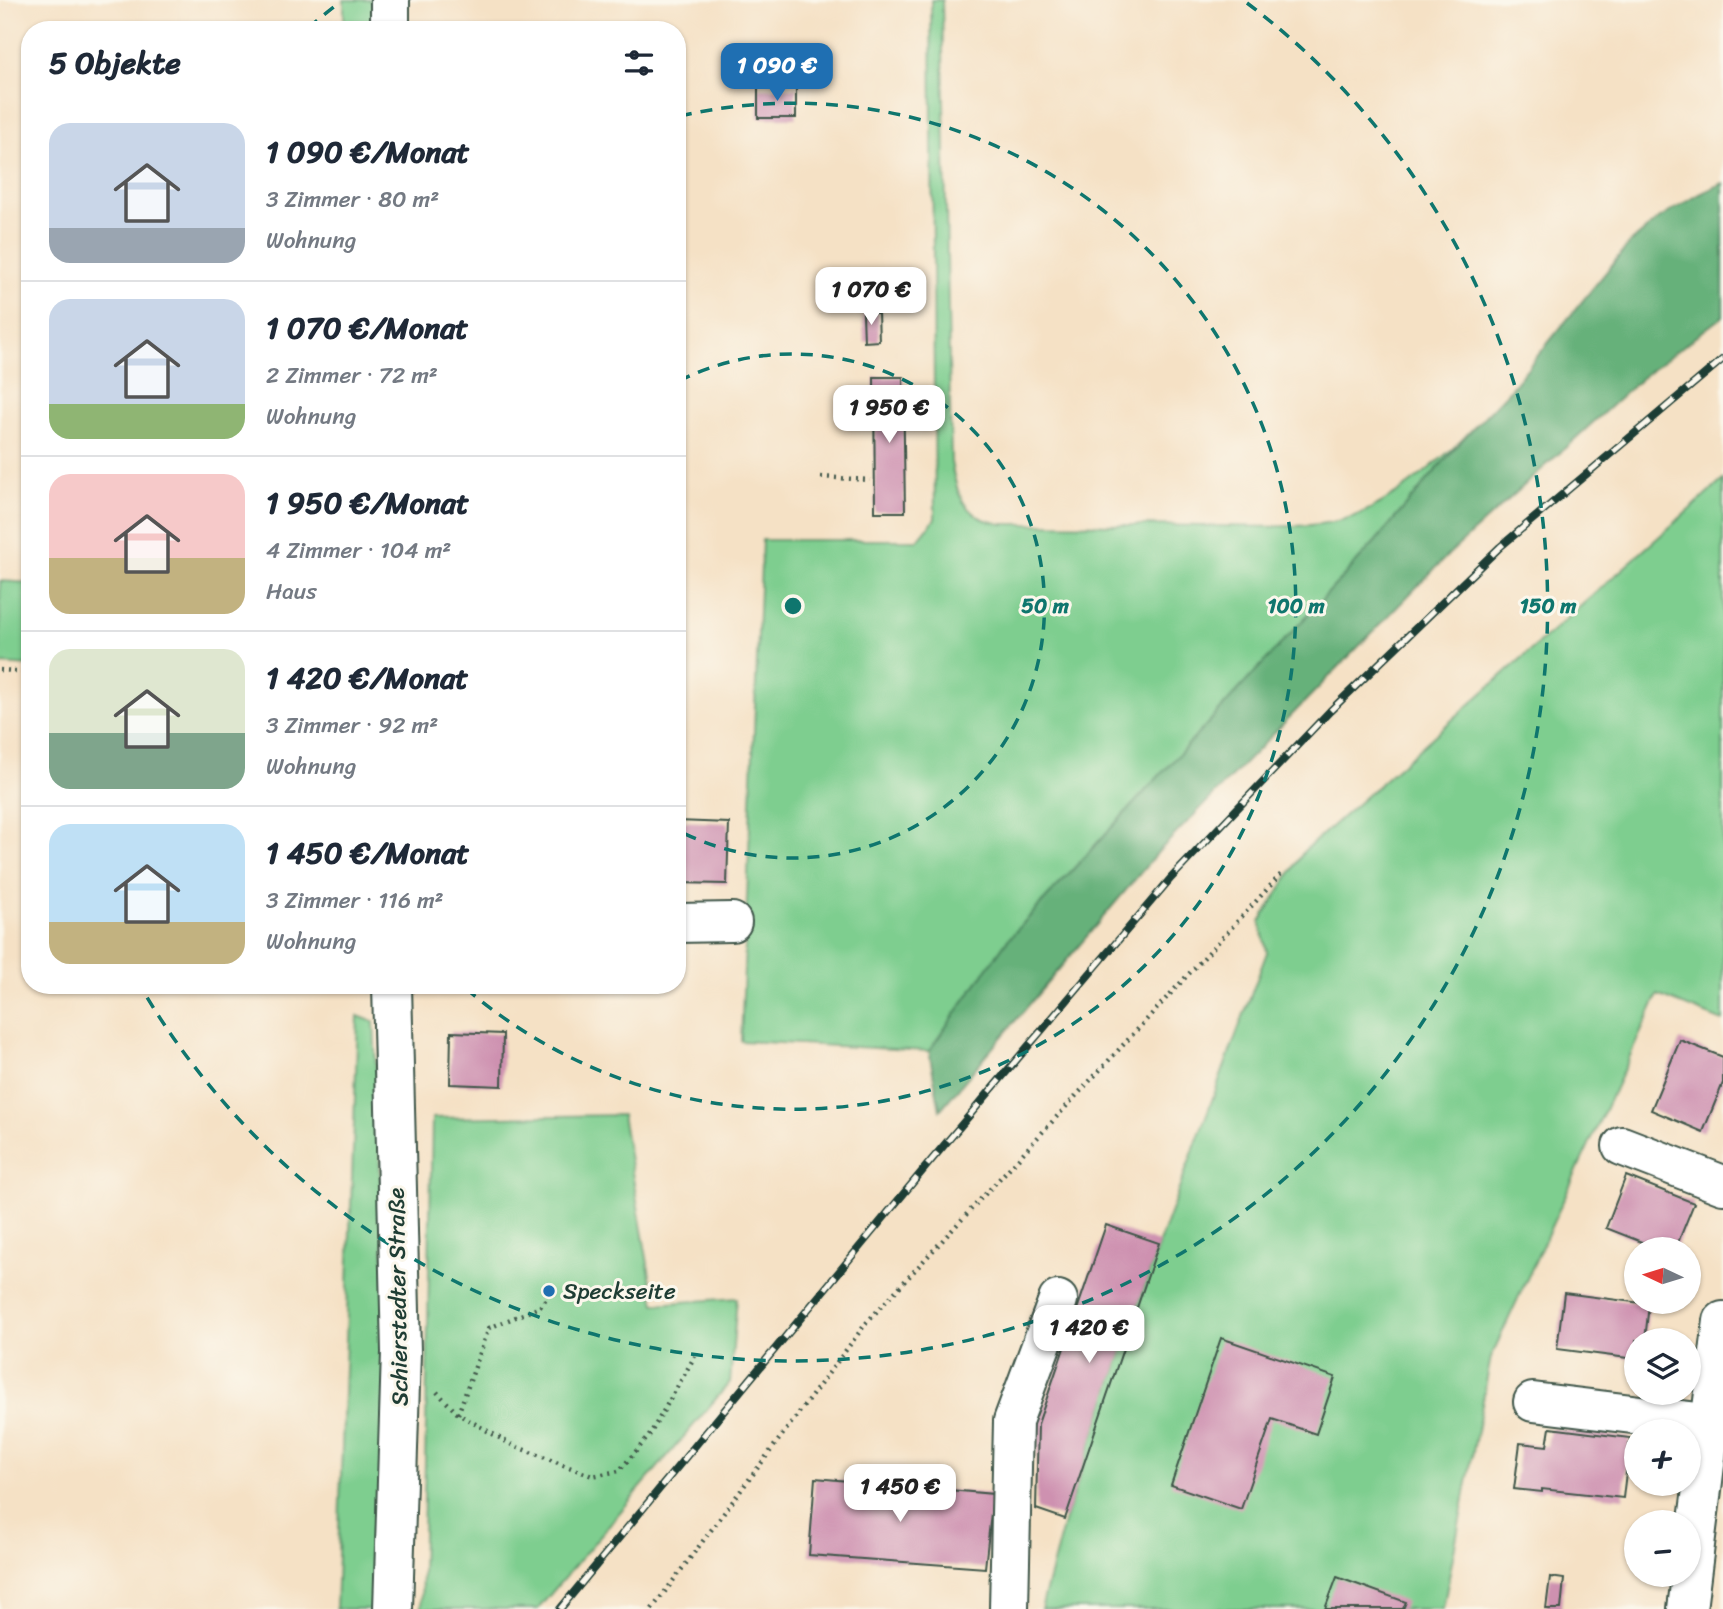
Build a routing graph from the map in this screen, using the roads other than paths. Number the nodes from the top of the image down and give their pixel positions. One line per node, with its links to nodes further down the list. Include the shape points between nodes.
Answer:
1 (390, 0): 2 (street)
2 (390, 21)
3 (732, 922): 4 (street)
4 (686, 923)
5 (392, 994): 12 (street, Schierstedter Straße, via 401,1352)
6 (1622, 1146): 7 (street)
7 (1723, 1185)
8 (1058, 1300): 13 (street, via 1013,1421)
9 (1723, 1321): 11 (street)
10 (1533, 1402): 11 (street)
11 (1717, 1424): 14 (street)
12 (393, 1609)
13 (1009, 1609)
14 (1687, 1609)

